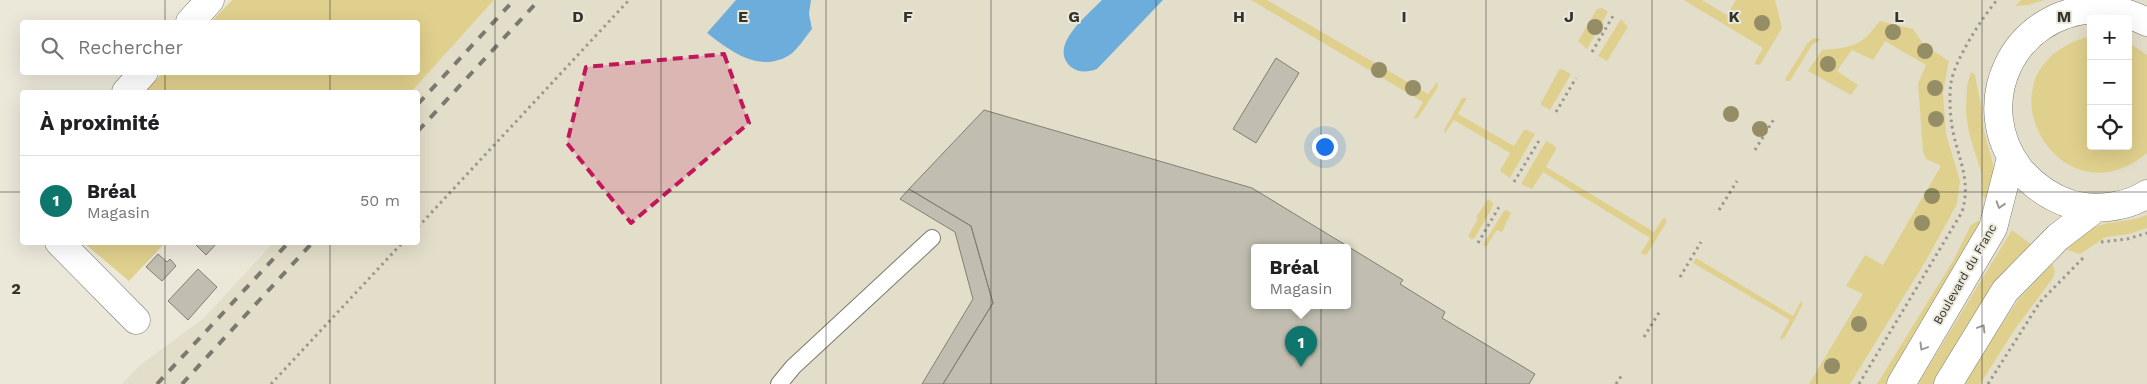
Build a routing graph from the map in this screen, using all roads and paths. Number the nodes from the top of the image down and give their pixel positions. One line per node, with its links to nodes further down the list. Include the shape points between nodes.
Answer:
1 (210, 0): 6 (street)
2 (629, 0): 23 (path)
3 (1998, 0): 40 (path, via 1974,32 1951,83 1952,125 1967,187 1962,212)
4 (2102, 4): 7 (street); 16 (street, via 2059,16 2039,28 2013,54 2000,88 1998,109 2000,130)
5 (1613, 16): 8 (path)
6 (192, 20)
7 (2147, 22)
8 (1592, 52)
9 (141, 75): 11 (street)
10 (1576, 78): 12 (path)
11 (128, 90)
12 (1556, 112)
13 (1774, 119): 15 (path)
14 (1540, 139): 18 (path)
15 (1756, 150)
16 (2011, 158): 21 (street, via 2030,182 2044,192 2077,206); 41 (street, Boulevard du Franc, one-way to 41, via 1993,228)
17 (1737, 181): 22 (path)
18 (1514, 182)
19 (2147, 194): 21 (street, via 2127,203)
20 (1499, 207): 28 (path)
21 (2096, 208): 42 (street, one-way to 21, via 2005,291 2058,237)
22 (1719, 210)
23 (420, 225)
24 (2147, 233): 27 (path)
25 (932, 238): 38 (lane, via 793,367)
26 (1701, 242): 32 (path)
27 (2099, 242)
28 (1478, 243)
29 (63, 245): 34 (street)
30 (400, 245): 37 (path)
31 (2087, 254): 43 (path, via 2040,302)
32 (1680, 277)
33 (1660, 311): 35 (path)
34 (136, 320)
35 (1644, 337)
36 (1622, 376): 39 (path)
37 (271, 384)
38 (779, 384)
39 (1616, 384)
40 (1858, 384)
41 (1901, 384)
42 (1948, 384)
43 (1988, 384)

